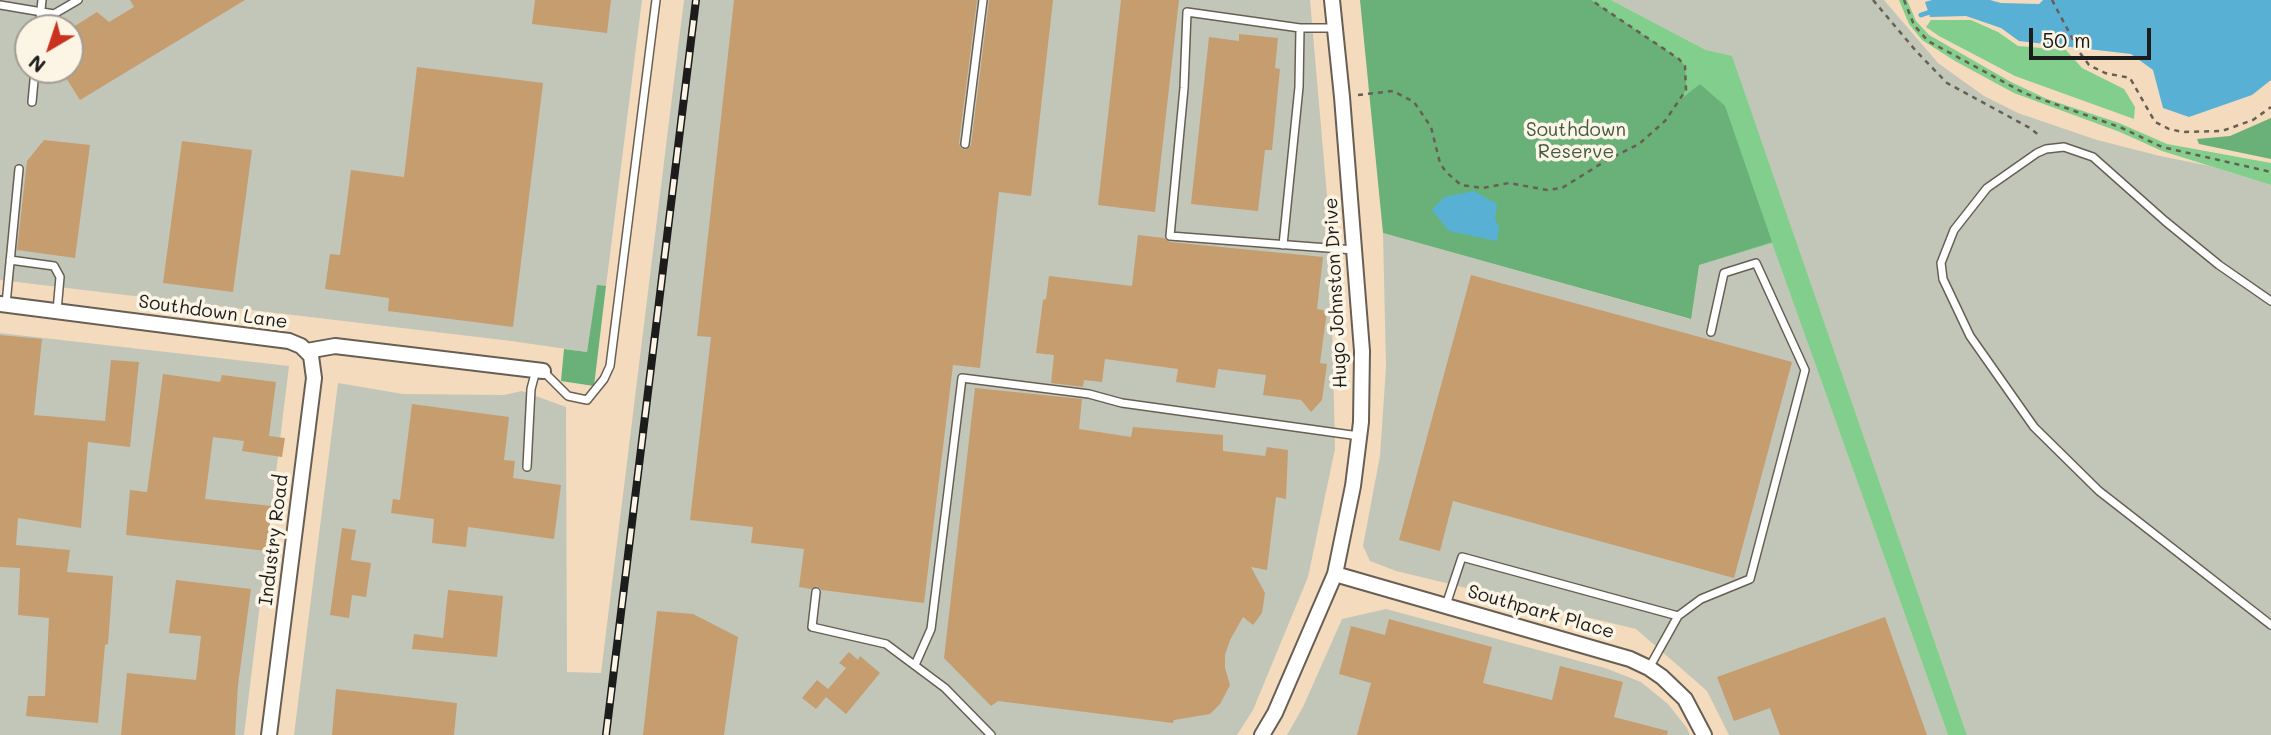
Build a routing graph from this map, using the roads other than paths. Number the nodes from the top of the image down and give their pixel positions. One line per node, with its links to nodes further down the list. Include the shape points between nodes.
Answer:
1 (42, 0): 7 (lane)
2 (78, 0): 7 (lane, via 54,14)
3 (656, 0): 23 (lane, via 610,366 587,400 568,396)
4 (983, 0): 13 (lane)
5 (1332, 0): 10 (street, Hugo Johnston Drive)
6 (0, 5): 7 (lane)
7 (41, 11): 8 (lane)
8 (41, 14)
9 (1300, 28): 10 (lane); 15 (lane, via 1299,87); 15 (lane, via 1187,12 1170,236)
10 (1335, 28): 16 (street, Hugo Johnston Drive)
11 (34, 84): 12 (lane)
12 (32, 102)
13 (965, 144)
14 (19, 169): 17 (lane)
15 (1283, 245): 16 (lane)
16 (1355, 250): 24 (street, Hugo Johnston Drive, via 1363,351)
17 (10, 260): 19 (lane); 20 (lane, via 54,266 60,277)
18 (2271, 301): 30 (lane, via 2219,265 2093,157 2064,147 2046,149 2026,159 1987,188 1954,230 1941,263 1943,279 1970,336 2034,427 2099,491)
19 (3, 304): 20 (street, Southdown Lane)
20 (57, 311): 22 (street, Southdown Lane, via 289,341)
21 (1711, 332): 29 (lane, via 1724,273 1756,263 1805,370 1749,579 1701,599)
22 (307, 351): 23 (street, Southdown Lane, via 335,346); 33 (street, Industry Road, via 314,378)
23 (540, 371): 25 (lane, via 531,389)
24 (1359, 436): 26 (street, Hugo Johnston Drive); 31 (lane, via 962,378 931,629)
25 (527, 467)
26 (1335, 574): 28 (street, Southpark Place); 35 (street, Hugo Johnston Drive)
27 (816, 593): 31 (lane, via 812,627 886,644)
28 (1446, 605): 29 (lane, via 1462,557); 32 (street, Southpark Place)
29 (1678, 616): 32 (lane)
30 (2271, 625)
31 (915, 665): 34 (lane)
32 (1649, 667): 36 (street, Southpark Place, via 1685,699)
33 (269, 735)
34 (991, 735)
35 (1262, 735)
36 (1703, 735)

